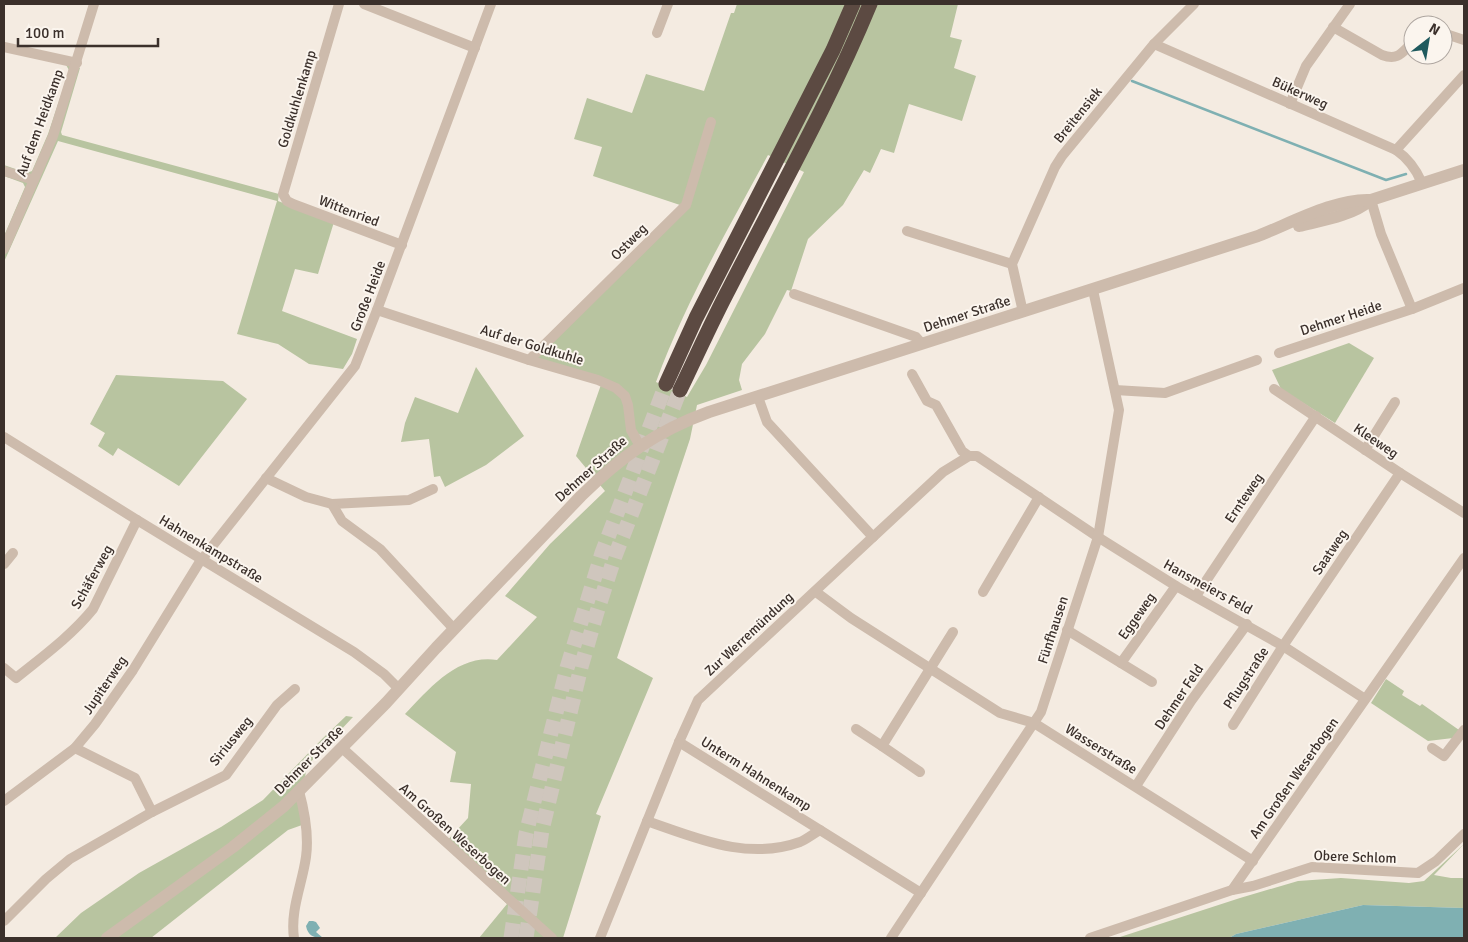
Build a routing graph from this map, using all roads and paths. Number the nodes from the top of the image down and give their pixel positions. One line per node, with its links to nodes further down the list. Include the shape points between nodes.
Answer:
1 (94, 4): 16 (street, Auf dem Heidkamp)
2 (339, 4): 26 (street, Goldkuhlenkamp, via 284,189)
3 (364, 4): 14 (street)
4 (491, 4): 14 (street, Große Heide)
5 (668, 4): 11 (street)
6 (852, 4): 7 (highway, via 829,58 705,302 673,387 827,100)
7 (870, 4)
8 (1194, 4): 12 (street, Breitensiek)
9 (1350, 4): 10 (street)
10 (1333, 27): 15 (street, via 1382,56 1397,57); 18 (street, via 1306,66)
11 (657, 33)
12 (1154, 44): 18 (street, Bükerweg); 30 (street, Breitensiek, via 1062,156)
13 (4, 47): 16 (street)
14 (474, 48): 28 (street, Große Heide)
15 (1403, 51)
16 (77, 63): 23 (street, Auf dem Heidkamp, via 53,136)
17 (1464, 75): 20 (street)
18 (1290, 104): 20 (street, Bükerweg)
19 (711, 122): 39 (street, Ostweg, via 686,205)
20 (1396, 150): 24 (street, Bükerweg, via 1413,165)
21 (4, 170): 23 (street)
22 (1464, 170): 24 (street, Dehmer Straße)
23 (34, 180): 29 (street, Auf dem Heidkamp)
24 (1422, 183): 25 (street, Dehmer Straße)
25 (1371, 200): 32 (street, Dehmer Straße, via 1336,204 1258,236); 34 (street, via 1381,234)
26 (286, 201): 28 (street, Wittenried)
27 (907, 232): 30 (street)
28 (402, 245): 35 (street, Große Heide)
29 (4, 249)
30 (1012, 264): 36 (street)
31 (1464, 288): 34 (street, Dehmer Heide)
32 (1093, 290): 36 (street, Dehmer Straße); 43 (street, Fünfhausen)
33 (794, 294): 37 (street, via 916,337)
34 (1412, 309): 38 (street, Dehmer Heide)
35 (377, 310): 39 (street, Auf der Goldkuhle); 52 (street, Große Heide, via 355,366)
36 (1023, 312): 37 (street, Dehmer Straße)
37 (922, 344): 44 (street, Dehmer Straße)
38 (1279, 353)
39 (529, 360): 48 (street, Auf der Goldkuhle, via 616,388 625,396 631,430)
40 (1257, 360): 43 (street, via 1165,393)
41 (912, 374): 50 (street, via 927,401 936,405 962,451)
42 (1274, 389): 46 (street, Kleeweg)
43 (1115, 390): 59 (street, Fünfhausen, via 1118,410)
44 (758, 397): 48 (street, Dehmer Straße, via 690,419); 58 (street, via 767,422)
45 (1395, 402): 49 (street)
46 (1316, 416): 49 (street, Kleeweg); 67 (street, Ernteweg)
47 (4, 437): 57 (street, Hahnenkampstraße)
48 (640, 446): 69 (street, Dehmer Straße, via 581,496)
49 (1365, 450): 51 (street, Kleeweg)
50 (969, 456): 54 (street, Hansmeiers Feld, via 977,456); 58 (street, via 943,472)
51 (1400, 474): 56 (street, Kleeweg); 72 (street, Saatweg)
52 (266, 478): 55 (street, via 306,498); 62 (street, Große Heide)
53 (433, 489): 55 (street, via 410,500)
54 (1039, 497): 59 (street, Hansmeiers Feld); 66 (street)
55 (332, 504): 69 (street, via 342,521 380,550)
56 (1464, 513)
57 (137, 520): 62 (street, Hahnenkampstraße); 74 (street, Schäferweg, via 92,610 16,678)
58 (873, 537): 65 (street, Zur Werremündung)
59 (1098, 537): 64 (street, Hansmeiers Feld); 70 (street, Fünfhausen)
60 (13, 553): 63 (street)
61 (1464, 558): 79 (street, Am Großen Weserbogen)
62 (202, 559): 78 (street, Hahnenkampstraße, via 354,652); 86 (street, Jupiterweg, via 132,670)
63 (4, 564)
64 (1176, 586): 67 (street, Hansmeiers Feld); 73 (street, Eggeweg)
65 (816, 592): 75 (street, Wasserstraße); 84 (street, Zur Werremündung, via 698,700)
66 (984, 592)
67 (1196, 596): 68 (street, Hansmeiers Feld)
68 (1247, 624): 72 (street, Hansmeiers Feld); 90 (street, Dehmer Feld, via 1191,701)
69 (454, 628): 78 (street, Dehmer Straße)
70 (1067, 630): 73 (street); 80 (street, Fünfhausen, via 1041,712)
71 (952, 632): 75 (street)
72 (1283, 646): 79 (street, Hansmeiers Feld); 81 (street, Pflugstraße)
73 (1121, 663): 76 (street)
74 (4, 668)
75 (930, 669): 80 (street, Wasserstraße, via 1000,713); 85 (street)
76 (1152, 682)
77 (295, 689): 93 (street, Siriusweg, via 278,705 226,775)
78 (400, 689): 87 (street, Dehmer Straße)
79 (1365, 699): 97 (street, Am Großen Weserbogen)
80 (1034, 723): 90 (street, Wasserstraße); 99 (street, Fünfhausen)
81 (1233, 724)
82 (856, 730): 85 (street)
83 (1464, 730): 88 (street, via 1444,756)
84 (679, 742): 94 (street, Zur Werremündung); 95 (street, Unterm Hahnenkamp)
85 (882, 746): 89 (street)
86 (75, 748): 92 (street, Jupiterweg); 93 (street, via 135,778)
87 (342, 748): 91 (street, Dehmer Straße); 103 (street, Am Großen Weserbogen)
88 (1432, 748)
89 (920, 772)
90 (1136, 786): 97 (street, Wasserstraße)
91 (299, 791): 101 (street, Dehmer Straße, via 254,830); 102 (street, via 307,838 306,858 293,910)
92 (4, 801)
93 (152, 812): 100 (street, Siriusweg, via 70,859)
94 (647, 821): 95 (street, Unterm Hahnenkamp, via 723,846 743,849 779,847 801,841); 104 (street, Zur Werremündung)
95 (820, 830): 99 (street, Unterm Hahnenkamp)
96 (1464, 834): 98 (street, Obere Schlom, via 1418,873 1312,867)
97 (1253, 861): 98 (street, Am Großen Weserbogen)
98 (1232, 890): 106 (street)
99 (922, 893): 105 (street, Fünfhausen)
100 (4, 921)
101 (107, 938)
102 (294, 938)
103 (552, 938)
104 (600, 938)
105 (891, 938)
106 (1090, 938)

